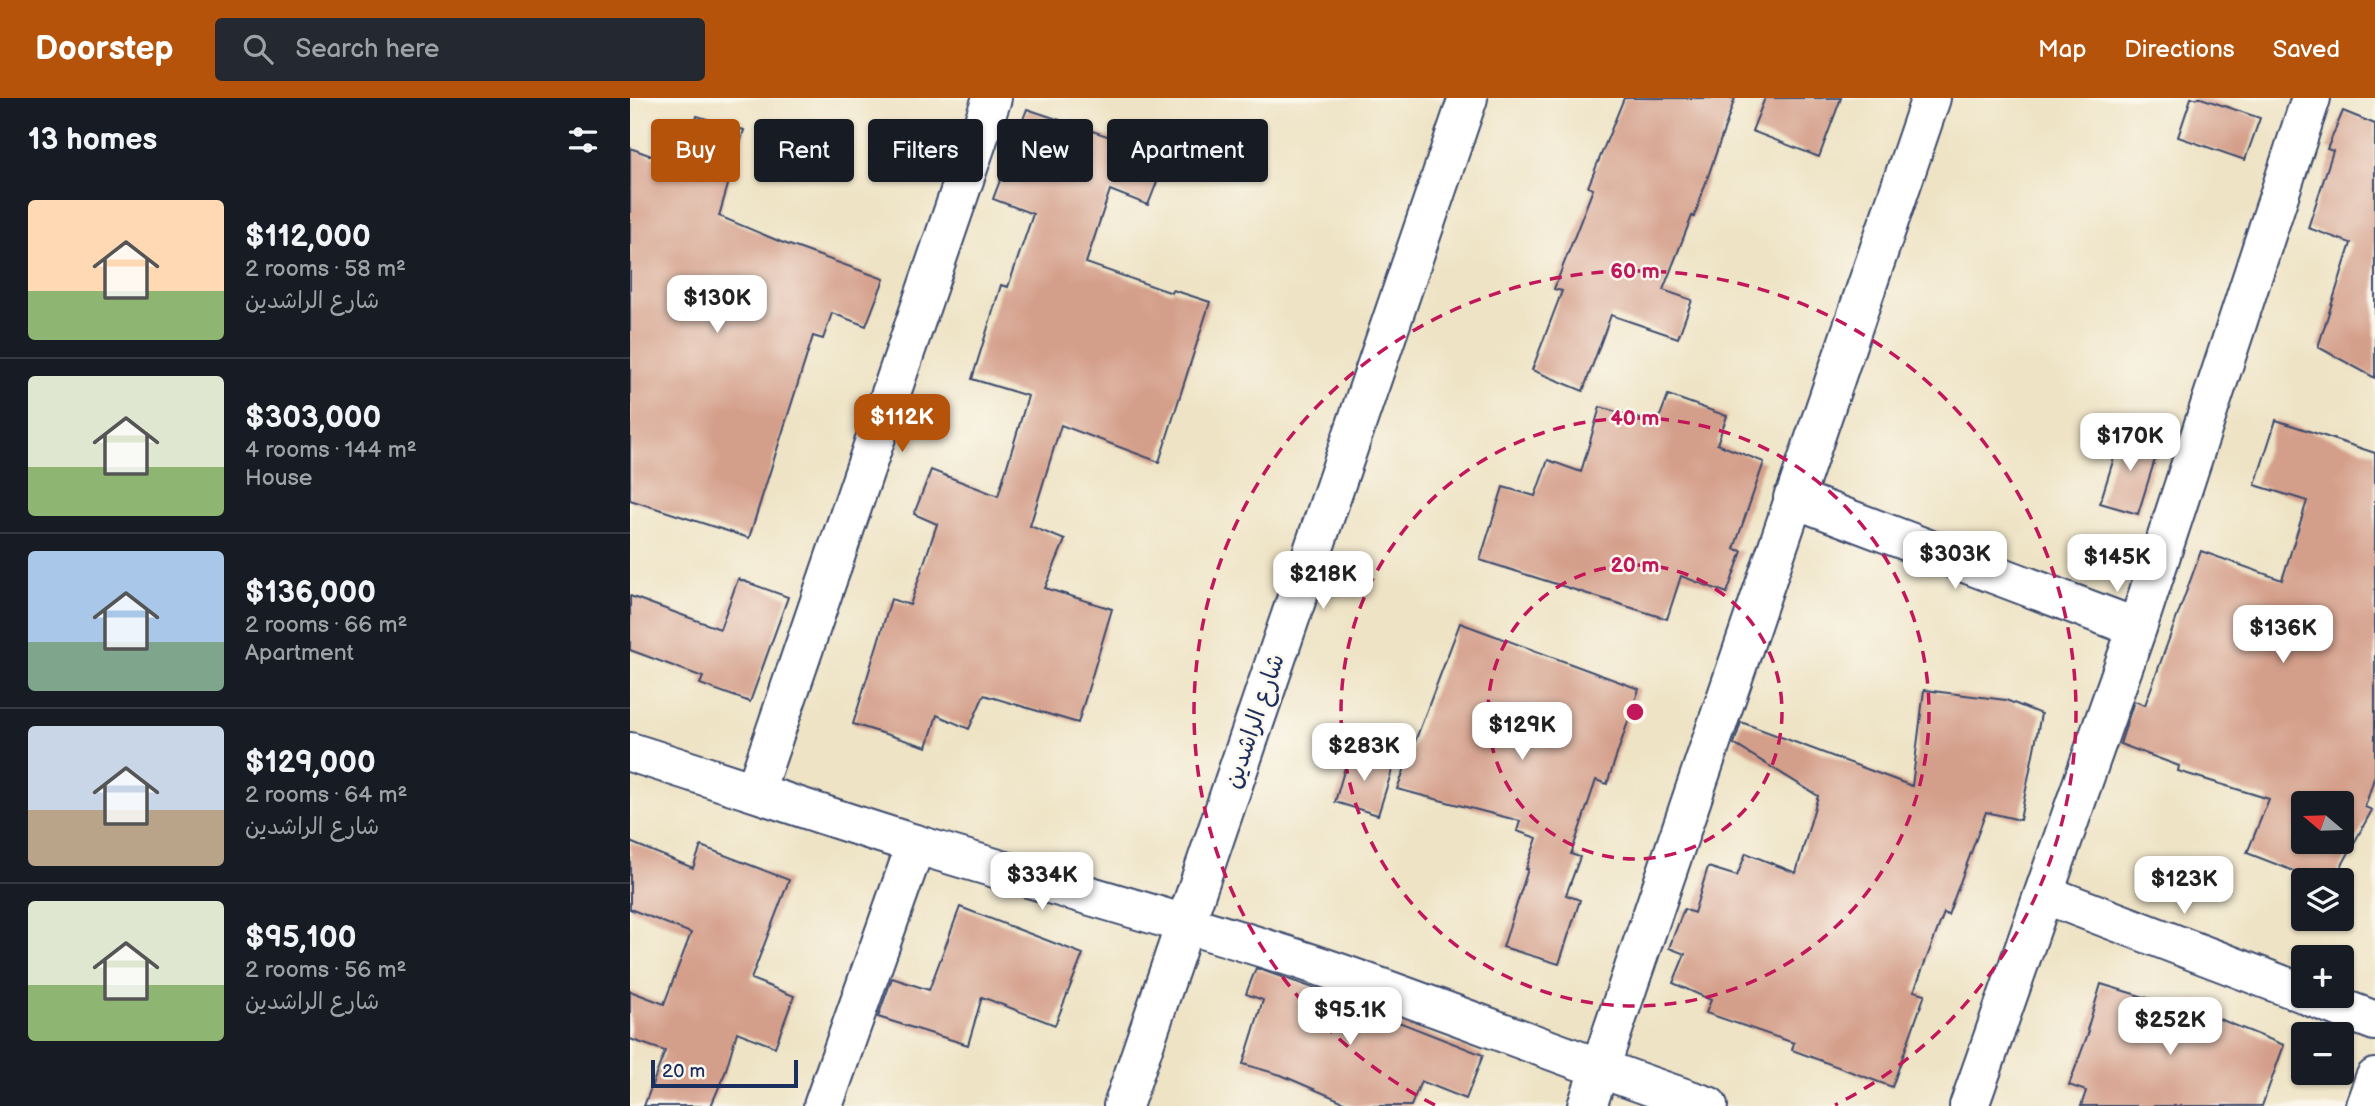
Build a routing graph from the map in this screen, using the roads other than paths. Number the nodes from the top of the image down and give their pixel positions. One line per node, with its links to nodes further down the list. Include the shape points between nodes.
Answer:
1 (992, 98): 8 (street)
2 (1468, 98): 11 (street, شارع الراشدين)
3 (1931, 98): 5 (street)
4 (2311, 98): 6 (street)
5 (1793, 498): 6 (street); 15 (street)
6 (2137, 628): 10 (street)
7 (630, 752): 8 (street)
8 (755, 790): 9 (street)
9 (916, 844): 11 (street); 17 (street)
10 (2044, 894): 12 (street); 21 (street)
11 (1185, 923): 15 (street, via 1324,968); 18 (street, شارع الراشدين)
12 (2291, 988)
13 (2341, 1008): 14 (street)
14 (2375, 1021)
15 (1599, 1070): 19 (street); 20 (street)
16 (2375, 1078): 22 (street)
17 (823, 1106)
18 (1123, 1106)
19 (1587, 1106)
20 (1708, 1106)
21 (1969, 1106)
22 (2365, 1106)

